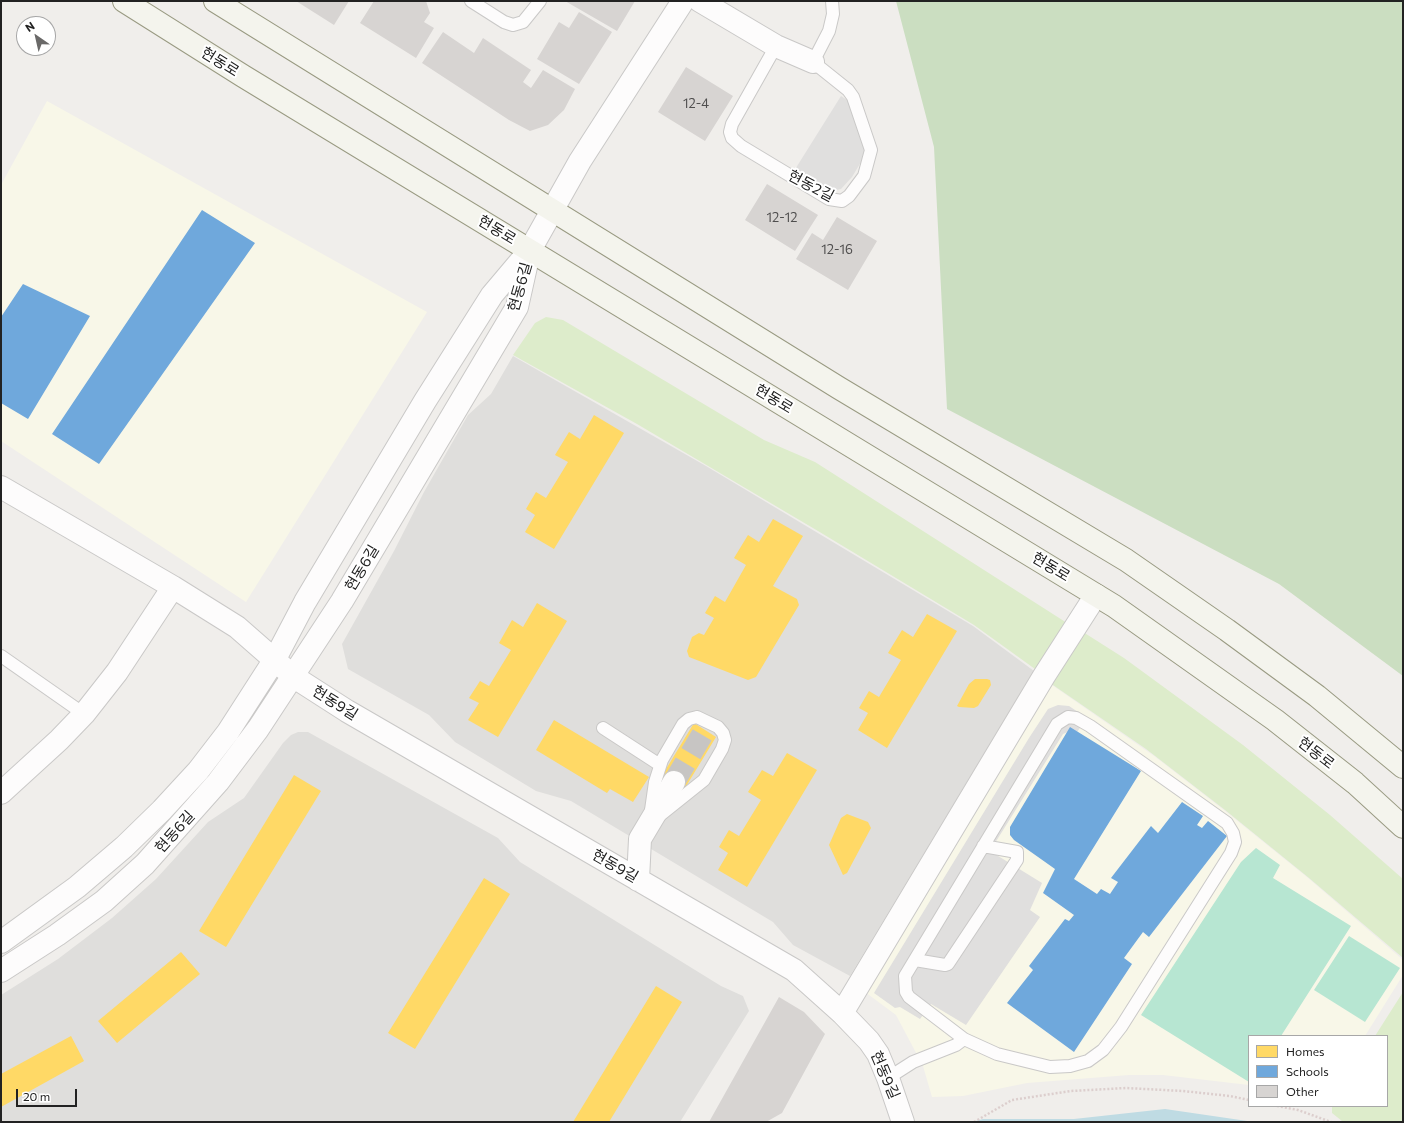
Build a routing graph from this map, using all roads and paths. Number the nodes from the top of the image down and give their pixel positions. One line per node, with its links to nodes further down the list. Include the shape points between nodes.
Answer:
1 (124, 1): 11 (main road, 현동로)
2 (215, 1): 10 (main road)
3 (471, 1): 4 (lane, via 513,25 523,22)
4 (540, 1)
5 (683, 1): 10 (street)
6 (700, 1): 8 (street, 현동2길)
7 (832, 1): 9 (lane, via 833,14 829,32)
8 (776, 46): 9 (street, 현동2길); 9 (lane, 현동2길, via 732,124 732,138 829,199 842,201 864,176 872,150 853,97)
9 (813, 62)
10 (552, 209): 11 (street); 21 (main road, via 839,388 1126,560 1317,696)
11 (530, 250): 14 (main road, 현동로); 16 (street, 현동6길, via 492,295 475,322 305,602); 17 (street, 현동6길, via 517,307)
12 (1, 487): 13 (street, 현동9길)
13 (173, 587): 16 (street, 현동9길, via 237,627); 18 (street, via 117,672)
14 (1096, 595): 25 (main road, 현동로, via 1275,720 1355,783); 31 (street, via 1040,682)
15 (1, 656): 18 (lane)
16 (275, 659): 17 (street, 현동9길); 28 (street, 현동6길, via 228,732 198,771 162,810 77,887)
17 (294, 677): 27 (street, 현동9길, via 354,715); 30 (street, 현동6길, via 218,782 145,864 104,901)
18 (84, 714): 23 (street)
19 (603, 728): 20 (lane)
20 (660, 765): 24 (lane); 24 (lane, via 683,724 690,719 697,717 718,727 723,733 725,740 722,750 704,780)
21 (1403, 767)
22 (674, 782): 24 (street)
23 (1, 793)
24 (649, 824): 27 (street, via 640,839)
25 (1403, 827)
26 (984, 846): 29 (lane); 29 (lane, via 1017,852 1017,860 948,964); 32 (lane, via 1050,734 1057,724 1068,717 1076,718 1090,726 1227,823 1235,842 1231,853 1121,1027 1088,1061 1070,1066 1050,1067 1004,1056)
27 (638, 880): 31 (street, 현동9길, via 794,970)
28 (1, 942)
29 (915, 960): 32 (lane, via 905,976 906,992)
30 (1, 971)
31 (842, 1013): 33 (street, 현동9길, via 869,1040)
32 (964, 1039): 33 (lane, via 956,1045 913,1062)
33 (888, 1078): 36 (street, 현동9길)
34 (1248, 1100): 37 (path, via 1230,1096 1126,1088 1071,1091 1012,1100)
35 (1282, 1107): 38 (path)
36 (903, 1122)
37 (974, 1122)
38 (1331, 1122)

